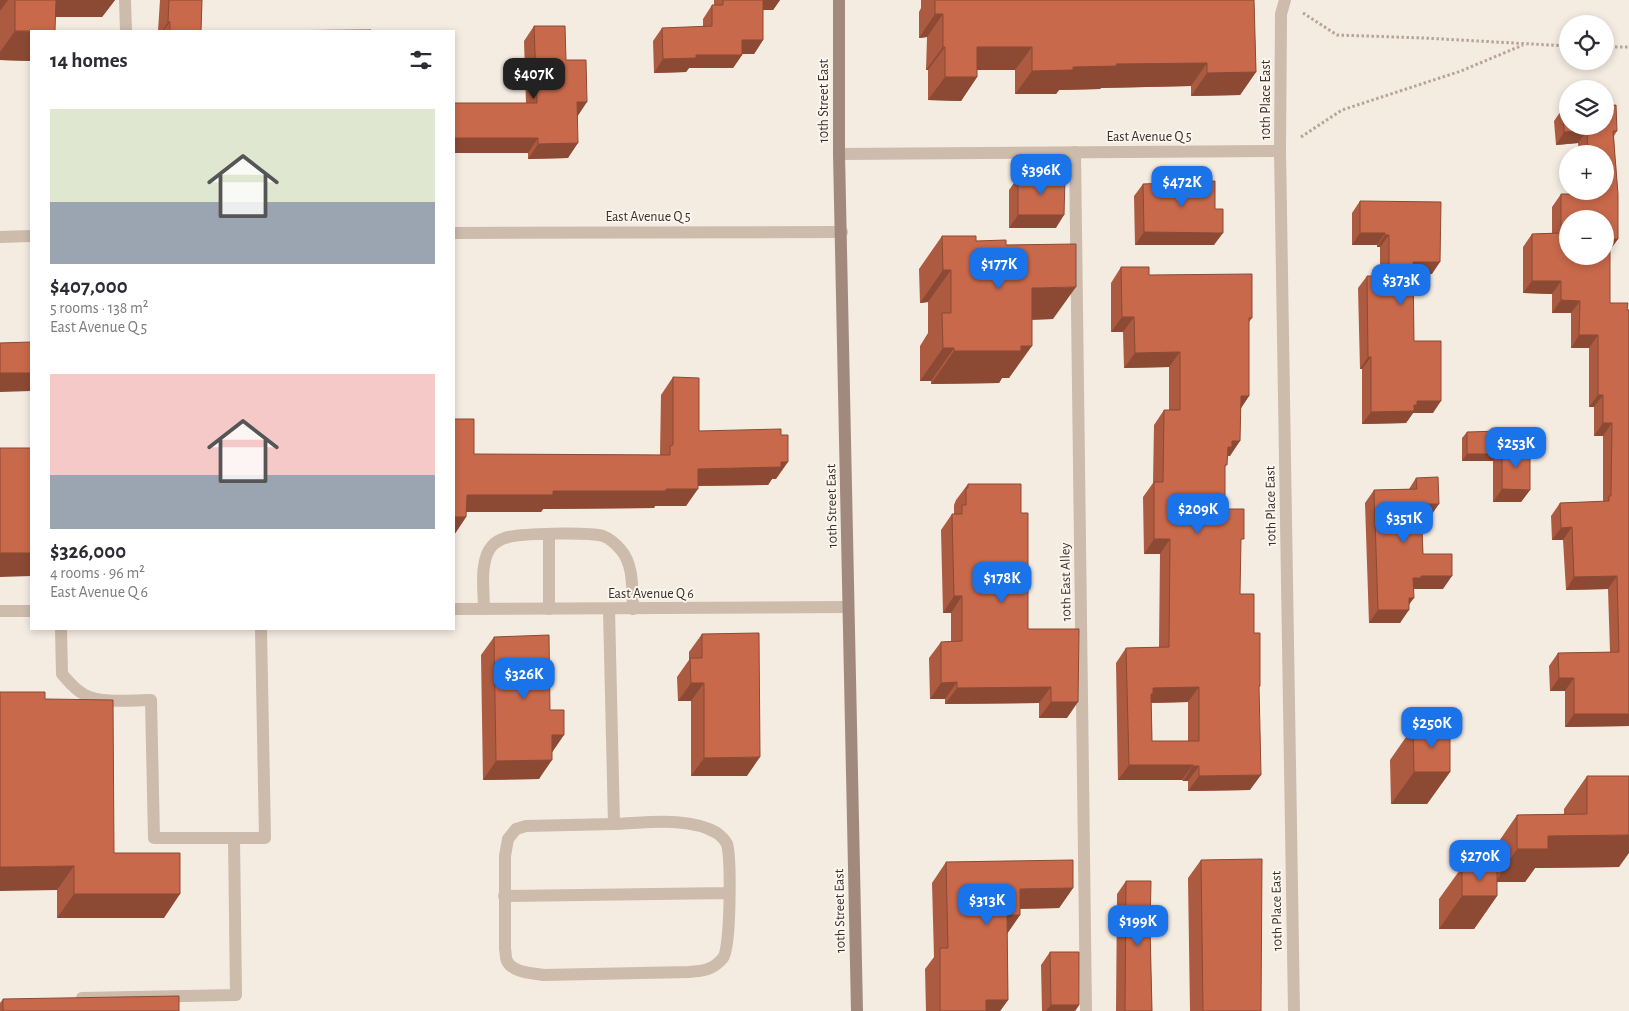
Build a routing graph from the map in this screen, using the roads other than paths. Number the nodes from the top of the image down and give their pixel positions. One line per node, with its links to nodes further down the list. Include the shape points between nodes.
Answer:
1 (125, 0): 4 (street)
2 (839, 0): 7 (main road, 10th Street East)
3 (1285, 0): 5 (street, 10th Place East, via 1282,14)
4 (126, 30)
5 (1280, 151): 6 (street, East Avenue Q 5); 30 (street, 10th Place East)
6 (1075, 152): 7 (street, East Avenue Q 5); 29 (street, 10th East Alley)
7 (839, 154): 8 (main road, 10th Street East)
8 (842, 232): 9 (street, East Avenue Q 5); 13 (main road, 10th Street East)
9 (455, 233)
10 (30, 236): 11 (street)
11 (0, 237)
12 (549, 535): 15 (street, via 504,538 492,546 484,571); 16 (street); 18 (street, via 579,534 611,540 628,562)
13 (848, 607): 18 (street, East Avenue Q 6); 28 (main road, 10th Street East)
14 (455, 609): 15 (street, East Avenue Q 6)
15 (484, 609): 16 (street, East Avenue Q 6)
16 (549, 609): 17 (street, East Avenue Q 6)
17 (609, 609): 18 (street, East Avenue Q 6); 23 (street)
18 (633, 609)
19 (0, 611): 20 (street)
20 (30, 611)
21 (61, 630): 24 (street, via 62,674 72,686 86,696 109,700 151,700 154,838)
22 (261, 630): 24 (street, via 265,838)
23 (614, 824): 25 (street, via 682,822 717,833 726,841 728,849); 26 (street, via 516,829 508,839)
24 (234, 838): 27 (street, via 236,995)
25 (729, 893): 26 (street); 26 (street, via 728,942 724,957 706,971 543,975 513,968 507,960)
26 (504, 896)
27 (69, 998)
28 (857, 1011)
29 (1086, 1011)
30 (1294, 1011)

